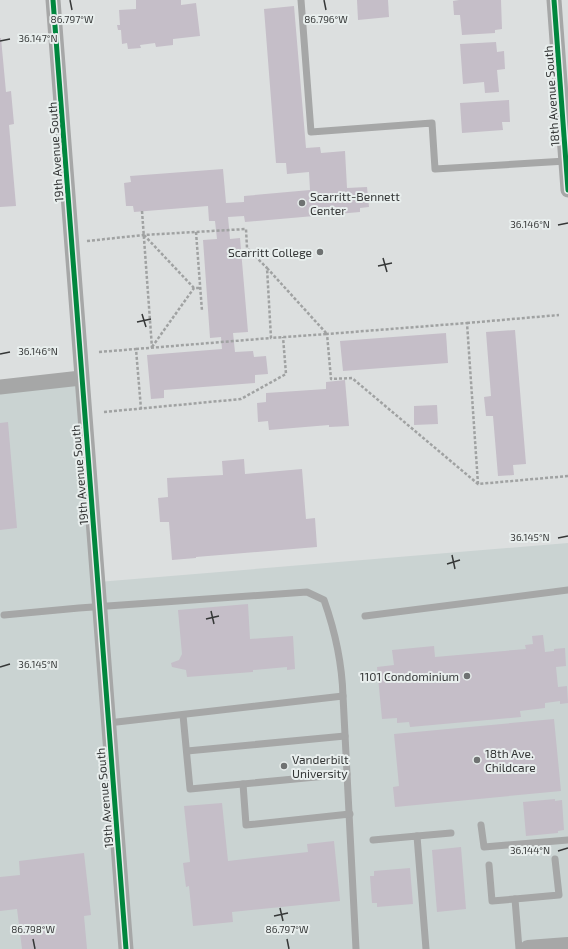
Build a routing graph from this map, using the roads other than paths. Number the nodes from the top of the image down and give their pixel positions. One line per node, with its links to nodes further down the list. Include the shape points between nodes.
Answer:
1 (53, 0): 6 (street, 19th Avenue South)
2 (301, 0): 4 (lane, via 311,132 432,123 435,169)
3 (554, 0): 4 (street, 18th Avenue South)
4 (566, 161): 5 (street, 18th Avenue South)
5 (568, 190)
6 (82, 378): 7 (street); 9 (street, 19th Avenue South)
7 (0, 387)
8 (568, 590): 11 (lane)
9 (100, 607): 10 (lane); 12 (lane, via 307,592 324,600 342,674); 14 (street, 19th Avenue South)
10 (4, 615)
11 (365, 616)
12 (343, 696): 13 (lane); 15 (lane)
13 (183, 715): 14 (lane); 16 (lane)
14 (108, 723): 29 (street, 19th Avenue South)
15 (345, 736): 16 (lane); 17 (lane)
16 (187, 751): 18 (lane, via 190,789)
17 (347, 774): 18 (lane); 19 (lane)
18 (243, 784): 19 (lane, via 246,825)
19 (350, 814): 30 (lane)
20 (481, 825): 24 (lane, via 484,847)
21 (452, 833): 22 (lane)
22 (417, 836): 23 (lane); 31 (lane)
23 (373, 840)
24 (568, 840)
25 (555, 860): 27 (lane, via 559,895)
26 (489, 865): 27 (lane, via 492,901)
27 (515, 899): 32 (lane)
28 (568, 946): 33 (street)
29 (126, 949)
30 (356, 949)
31 (426, 949)
32 (519, 949)
33 (528, 949)

